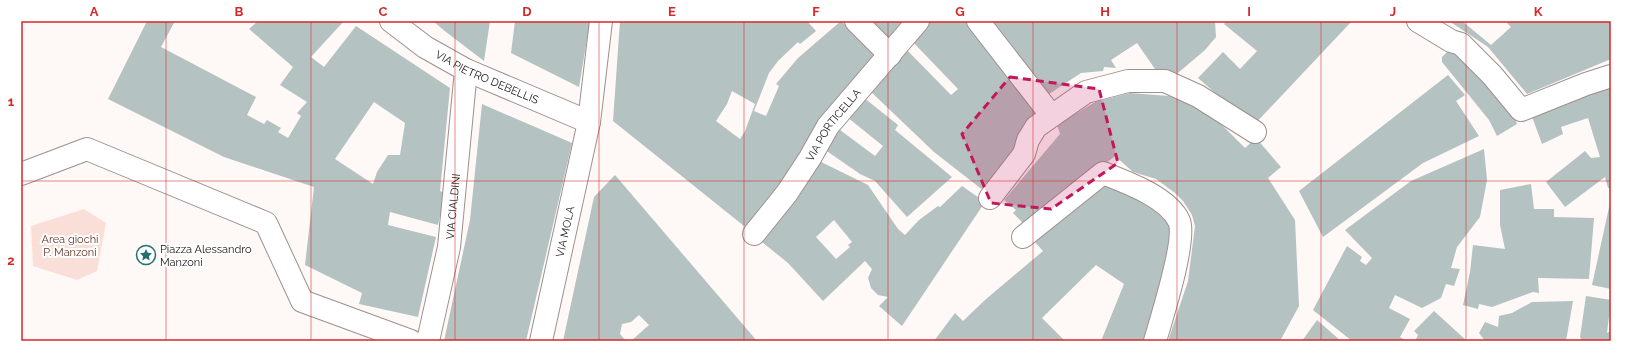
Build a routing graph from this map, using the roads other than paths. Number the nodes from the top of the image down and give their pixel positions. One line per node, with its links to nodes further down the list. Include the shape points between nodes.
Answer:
1 (391, 21): 8 (street, VIA PIETRO DEBELLIS, via 425,47)
2 (601, 21): 11 (street, VIA MOLA)
3 (856, 21): 7 (street)
4 (918, 21): 7 (street, VIA PORTICELLA)
5 (978, 21): 10 (street)
6 (1418, 21): 9 (street, via 1451,41 1461,44 1492,75 1521,110)
7 (890, 54): 15 (street, VIA PORTICELLA, via 828,126 787,193)
8 (466, 70): 11 (street, VIA PIETRO DEBELLIS); 18 (street, VIA CIALDINI, via 449,247)
9 (1611, 76)
10 (1051, 115): 12 (street, via 1086,92 1128,80 1165,81 1198,96); 14 (street, via 1036,127 1028,140 1024,154)
11 (589, 122): 19 (street, VIA MOLA)
12 (1255, 132)
13 (21, 174): 17 (street, via 87,149 266,223 302,301)
14 (990, 198)
15 (754, 234)
16 (1023, 237): 20 (street, via 1103,173 1146,191 1167,207 1179,222 1180,237 1176,264)
17 (411, 341)
18 (428, 341)
19 (541, 341)
20 (1155, 341)

